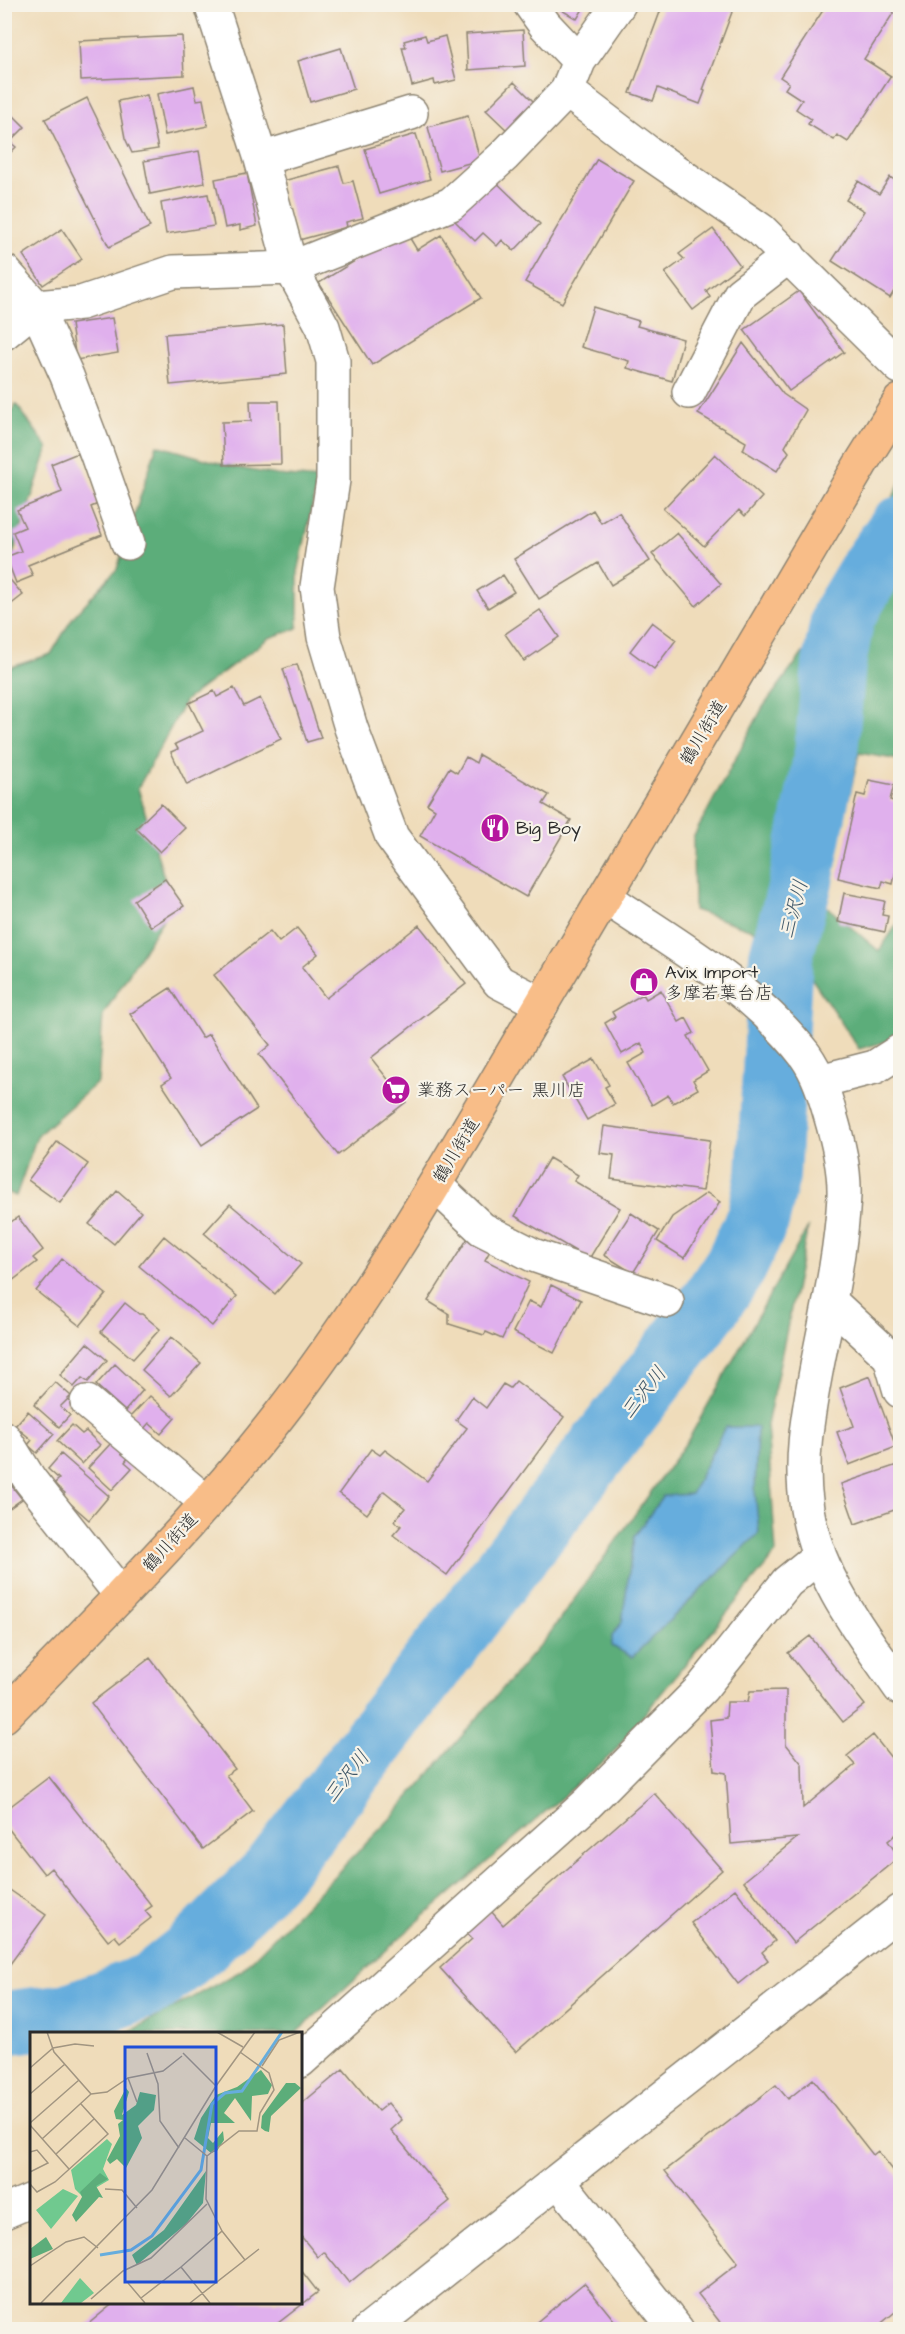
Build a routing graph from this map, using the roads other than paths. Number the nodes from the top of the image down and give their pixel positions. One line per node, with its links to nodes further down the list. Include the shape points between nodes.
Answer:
1 (212, 4): 7 (street)
2 (530, 4): 4 (street)
3 (619, 4): 4 (street)
4 (579, 61): 5 (street)
5 (567, 91): 8 (street, via 761,230); 9 (street, via 451,204)
6 (411, 113): 7 (street)
7 (261, 159): 9 (street)
8 (789, 256): 13 (street); 14 (street, via 740,294)
9 (291, 268): 11 (street, via 173,272 81,303); 18 (street, via 323,327 333,361 333,480 316,587 324,637 351,728 392,837 500,982)
10 (4, 271): 11 (street)
11 (36, 307): 12 (street); 16 (street, via 67,376)
12 (4, 333)
13 (900, 368)
14 (689, 392)
15 (900, 401): 17 (main road, 鶴川街道)
16 (128, 543)
17 (605, 897): 18 (main road, 鶴川街道); 20 (street, via 765,1009 805,1055)
18 (542, 1004): 21 (main road, 鶴川街道)
19 (900, 1051): 20 (street, via 875,1067)
20 (816, 1074): 23 (street, via 840,1148 844,1194)
21 (435, 1185): 22 (street, via 482,1228 533,1255); 27 (main road, 鶴川街道, via 345,1324 278,1418)
22 (667, 1301)
23 (830, 1301): 24 (street, via 890,1357); 28 (street, via 805,1430 807,1509)
24 (900, 1390)
25 (87, 1402): 27 (street)
26 (4, 1438): 29 (street, via 30,1480)
27 (206, 1502): 29 (main road, 鶴川街道)
28 (819, 1556): 30 (street, via 841,1604); 33 (street, via 787,1582 702,1688 588,1803)
29 (121, 1595): 31 (main road, 鶴川街道)
30 (900, 1688)
31 (4, 1716)
32 (900, 1911): 34 (street)
33 (302, 2059)
34 (558, 2180): 37 (street); 38 (street)
35 (30, 2201): 36 (street)
36 (4, 2212)
37 (369, 2330)
38 (677, 2330)

